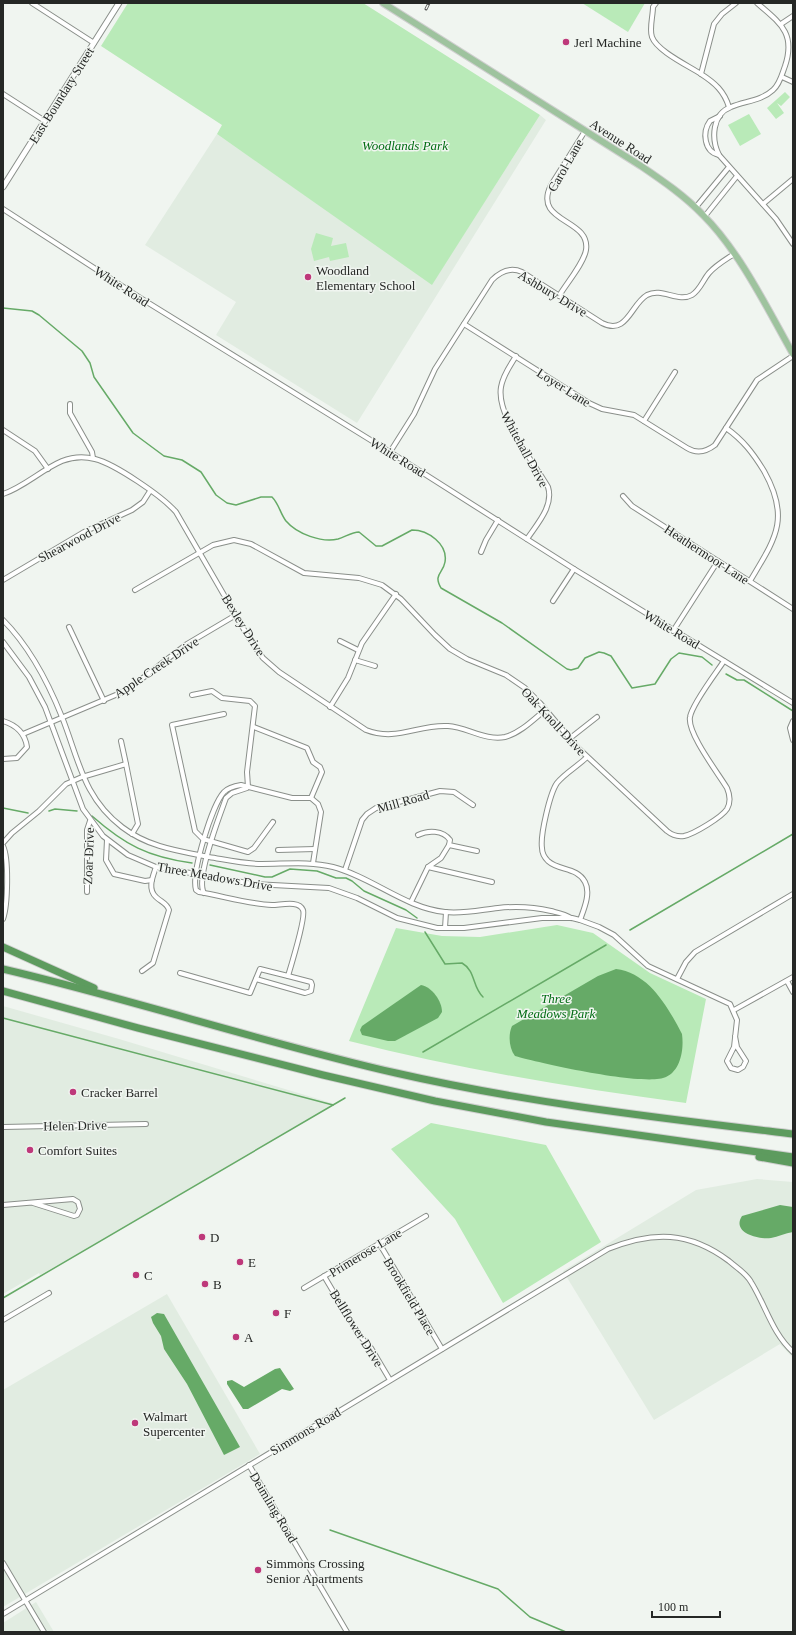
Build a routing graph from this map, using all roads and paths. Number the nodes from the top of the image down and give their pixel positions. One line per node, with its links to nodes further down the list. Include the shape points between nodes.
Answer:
1 (32, 3): 9 (street)
2 (119, 3): 9 (street, East Boundary Street)
3 (383, 3): 17 (main road, Avenue Road)
4 (656, 3): 10 (street, via 653,7 654,41 660,48)
5 (736, 3): 10 (street, via 714,24)
6 (757, 3): 8 (street)
7 (793, 16): 8 (street)
8 (781, 24): 11 (street, via 789,48)
9 (94, 43): 16 (street, East Boundary Street)
10 (701, 74): 14 (street, via 717,85 726,96)
11 (782, 77): 12 (street); 14 (street, via 773,91)
12 (793, 82)
13 (3, 94): 16 (street)
14 (730, 107): 15 (street)
15 (720, 116): 18 (street, via 714,131); 18 (street, via 710,121 706,134 708,148)
16 (45, 121): 22 (street, East Boundary Street)
17 (585, 131): 24 (main road, Avenue Road, via 663,181); 29 (street, Carol Lane, via 547,195 551,210 579,231 586,242 584,256)
18 (718, 154): 19 (street)
19 (729, 167): 20 (street); 24 (street)
20 (737, 176): 23 (street); 26 (street)
21 (793, 179): 23 (street)
22 (3, 187)
23 (763, 204): 27 (street, via 783,227)
24 (696, 207): 26 (main road, Avenue Road)
25 (3, 209): 38 (street, White Road)
26 (705, 216): 28 (main road, Avenue Road)
27 (793, 244)
28 (734, 254): 29 (street, Ashbury Drive, via 713,268 690,296 683,298 650,294 641,300 624,322 615,326 602,323); 31 (main road, Avenue Road)
29 (559, 296): 30 (street, Ashbury Drive, via 519,271 505,271 492,280)
30 (464, 324): 32 (street, Loyer Lane); 38 (street, Ashbury Drive, via 435,369 414,414)
31 (793, 355): 36 (street, Loyer Lane, via 757,380)
32 (516, 356): 35 (street, Loyer Lane, via 589,404 634,415); 45 (street, Whitehall Drive, via 502,384 502,408 548,487 550,495 548,506)
33 (675, 372): 35 (street)
34 (70, 404): 39 (street, via 70,413)
35 (644, 421): 36 (street, Loyer Lane, via 696,452 712,447)
36 (726, 428): 51 (street, via 746,444 756,458 772,486 778,505 775,534)
37 (3, 430): 40 (street, via 35,451)
38 (390, 452): 44 (street, White Road)
39 (94, 458): 40 (street, Bexley Drive, via 70,458); 41 (street, Bexley Drive, via 105,462)
40 (48, 469): 42 (street, Bexley Drive)
41 (150, 491): 47 (street, Bexley Drive, via 176,512); 50 (street, Shearwood Drive, via 143,502 132,510 84,532)
42 (3, 494)
43 (623, 496): 48 (street, Heathermoor Lane, via 632,506)
44 (498, 520): 45 (street, White Road); 46 (street)
45 (527, 539): 49 (street, White Road)
46 (481, 552)
47 (200, 553): 52 (street, Oak Knoll Drive); 53 (street, Oak Knoll Drive, via 220,542 237,540 251,544 304,573 366,580 382,585); 56 (street, Bexley Drive)
48 (718, 561): 51 (street, Heathermoor Lane); 59 (street)
49 (574, 569): 54 (street); 59 (street, White Road)
50 (3, 580)
51 (750, 581): 55 (street, Heathermoor Lane)
52 (135, 590)
53 (396, 594): 62 (street); 70 (street, Oak Knoll Drive, via 450,649 516,682)
54 (553, 601)
55 (793, 609)
56 (236, 615): 67 (street, Apple Creek Drive, via 187,644 135,684); 69 (street, Bexley Drive, via 263,658)
57 (3, 620): 73 (street, Three Meadows Drive, via 30,654 52,693)
58 (69, 627): 67 (street)
59 (673, 631): 64 (street, White Road)
60 (340, 641): 62 (street)
61 (3, 642): 76 (street, Three Meadows Drive, via 29,677)
62 (358, 650): 63 (street)
63 (355, 660): 65 (street); 69 (street, via 344,688)
64 (724, 661): 68 (street, White Road); 82 (street, Oak Knoll Drive, via 693,709 690,718 693,732 728,791 729,805 719,817 688,835 672,834)
65 (376, 666)
66 (192, 695): 77 (street, via 212,691 222,698 252,702 256,708)
67 (104, 701): 73 (street, Apple Creek Drive)
68 (793, 703)
69 (330, 707): 70 (street, Bexley Drive, via 360,727 380,735 448,726 494,738 515,733)
70 (545, 710): 79 (street, Oak Knoll Drive)
71 (224, 714): 94 (street, via 172,725 195,831)
72 (597, 717): 79 (street)
73 (62, 718): 76 (street, Apple Creek Drive); 85 (street, Three Meadows Drive)
74 (3, 721): 78 (street, via 16,727)
75 (793, 721): 80 (street, via 790,728)
76 (52, 722): 78 (street, Apple Creek Drive); 86 (street, Three Meadows Drive)
77 (254, 728): 87 (street, via 247,772); 88 (street, via 307,748 313,762 322,772)
78 (23, 734): 83 (street, via 27,747 25,751 17,758)
79 (569, 739): 82 (street, Oak Knoll Drive)
80 (793, 740)
81 (121, 741): 84 (street)
82 (587, 757): 120 (street, via 555,786 541,845 548,861 578,874 585,882 587,894)
83 (3, 759)
84 (126, 764): 85 (street); 92 (street, via 138,824)
85 (82, 777): 86 (street); 92 (street, Three Meadows Drive, via 92,796 105,812)
86 (71, 782): 90 (street, Three Meadows Drive); 97 (street, via 12,833)
87 (248, 788): 88 (street, via 292,798); 94 (street, via 234,786 224,792); 96 (street, via 232,793 226,798)
88 (311, 798): 99 (street, via 318,804 321,812)
89 (473, 805): 107 (street, Mill Road, via 454,792 440,791 376,808 362,820)
90 (90, 821): 95 (street, Three Meadows Drive); 113 (street, Zoar Drive, via 87,830)
91 (273, 822): 96 (street, via 254,848 248,852)
92 (132, 834): 102 (street, Three Meadows Drive, via 166,848)
93 (418, 835): 98 (street, via 430,831 446,835 450,840)
94 (204, 839): 96 (street); 102 (street)
95 (106, 840): 105 (street, Three Meadows Drive, via 128,855); 111 (street, via 106,860 114,874 145,881)
96 (211, 840): 103 (street)
97 (3, 844): 108 (street, via 6,852)
98 (449, 845): 101 (street); 106 (street, via 441,858)
99 (315, 849): 100 (street); 104 (street)
100 (278, 850)
101 (477, 851)
102 (200, 855): 103 (street, Three Meadows Drive); 109 (street)
103 (206, 856): 104 (street, Three Meadows Drive, via 250,864); 110 (street)
104 (313, 863): 107 (street, Three Meadows Drive)
105 (156, 867): 109 (street, Three Meadows Drive); 111 (street)
106 (428, 867): 112 (street); 116 (street)
107 (345, 870): 116 (street, Three Meadows Drive)
108 (5, 872): 119 (street, via 6,904)
109 (196, 874): 110 (street, Three Meadows Drive); 114 (street, via 196,890)
110 (203, 876): 114 (street); 121 (street, Three Meadows Drive, via 267,886 328,888 345,893 399,919)
111 (152, 880): 124 (street, via 154,896 168,906 169,910 153,962)
112 (492, 882)
113 (87, 892)
114 (204, 893): 126 (street, via 270,905 298,904 302,907 304,913)
115 (793, 894): 129 (street, via 695,952)
116 (411, 902): 117 (street, Three Meadows Drive)
117 (446, 912): 118 (street, Three Meadows Drive, via 524,907); 121 (street)
118 (572, 918): 120 (street, Three Meadows Drive); 121 (street, Three Meadows Drive, via 542,918 481,927)
119 (3, 919)
120 (580, 920): 129 (street, Three Meadows Drive, via 605,930 648,966)
121 (445, 928)
122 (3, 947): 133 (highway)
123 (3, 969): 133 (highway)
124 (142, 971)
125 (180, 973): 128 (street, via 250,993)
126 (288, 976): 128 (street, via 260,969); 128 (street, via 310,982 311,991 305,993)
127 (793, 977): 130 (street)
128 (256, 979)
129 (677, 979): 134 (street, Three Meadows Drive, via 725,1001)
130 (787, 981): 132 (street); 134 (street)
131 (3, 991): 139 (highway, via 138,1028 436,1101 553,1123)
132 (793, 992)
133 (114, 997): 138 (highway, via 328,1056 446,1084 596,1110)
134 (734, 1010): 135 (street, via 737,1020)
135 (735, 1036): 135 (street, via 733,1049 727,1061 731,1068 736,1070 743,1067 746,1061 737,1046)
136 (146, 1124): 137 (street, Helen Drive)
137 (3, 1127)
138 (793, 1134)
139 (728, 1148): 140 (highway); 141 (highway, via 752,1156)
140 (793, 1157)
141 (793, 1163)
142 (33, 1203): 142 (street, via 74,1216 80,1209 78,1202 73,1199); 143 (street)
143 (3, 1205)
144 (426, 1216): 145 (street, Primerose Lane)
145 (379, 1243): 146 (street, Primerose Lane); 150 (street, Brookfield Place)
146 (324, 1276): 147 (street, Primerose Lane); 152 (street, Bellflower Drive, via 359,1335)
147 (304, 1288)
148 (49, 1294): 149 (street)
149 (3, 1320)
150 (442, 1349): 151 (street, Simmons Road, via 608,1249 632,1239 651,1236 686,1240 707,1247 743,1272 750,1280 777,1334); 152 (street, Simmons Road)
151 (793, 1352)
152 (390, 1380): 153 (street, Simmons Road)
153 (249, 1465): 155 (street, Simmons Road); 158 (street, Deimling Road)
154 (3, 1563): 155 (street)
155 (25, 1601): 156 (street, Simmons Road); 157 (street)
156 (3, 1614)
157 (44, 1632)
158 (347, 1632)

